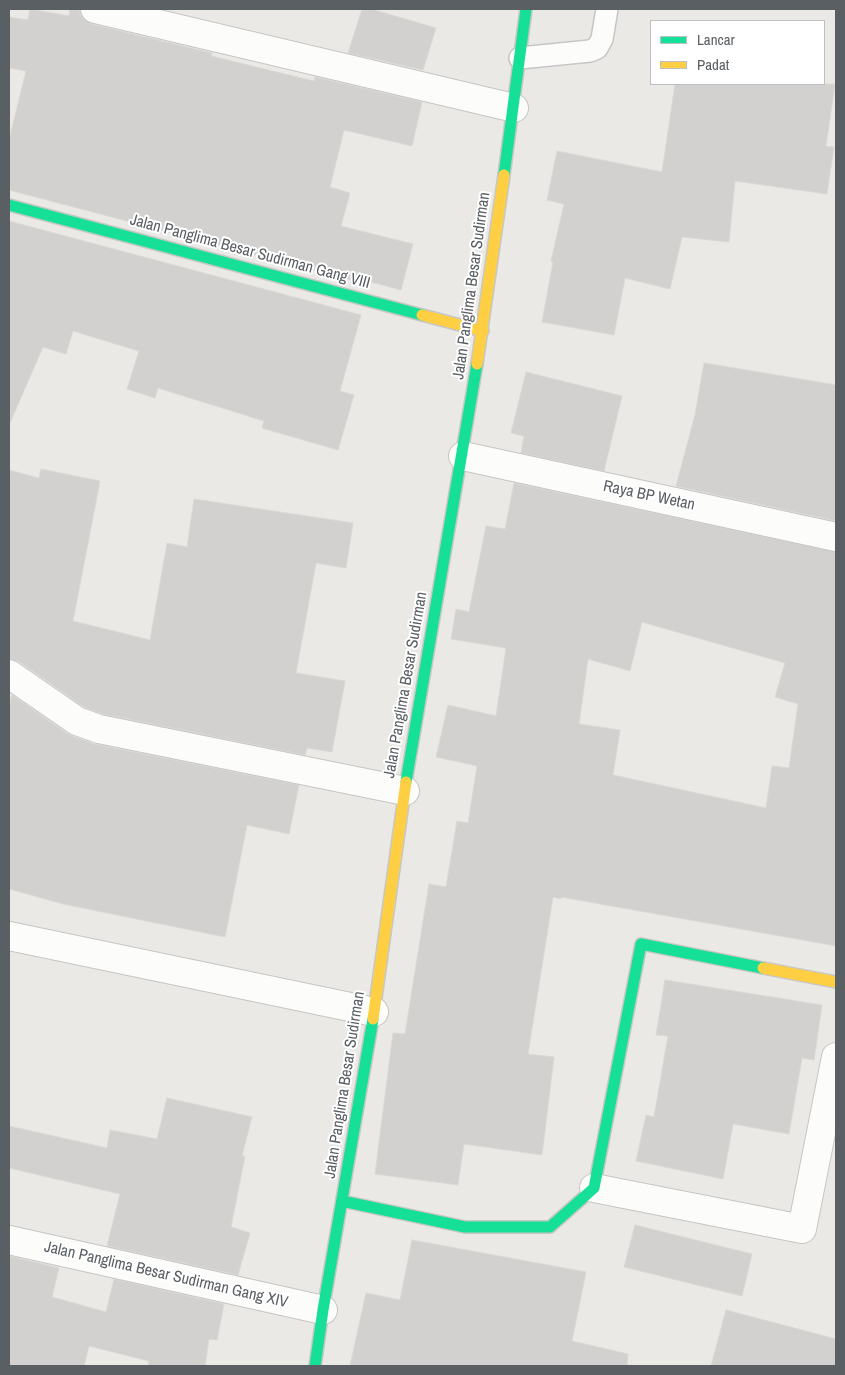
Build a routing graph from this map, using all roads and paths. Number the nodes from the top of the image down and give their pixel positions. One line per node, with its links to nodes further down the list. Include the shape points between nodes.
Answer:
1 (95, 9): 5 (street)
2 (526, 9): 4 (main road, Jalan Panglima Besar Sudirman)
3 (607, 9): 4 (lane, via 602,39 590,52)
4 (520, 58): 5 (main road, Jalan Panglima Besar Sudirman)
5 (514, 108): 7 (main road, Jalan Panglima Besar Sudirman)
6 (9, 205): 7 (main road, Jalan Panglima Besar Sudirman Gang VIII)
7 (483, 331): 8 (main road, Jalan Panglima Besar Sudirman)
8 (463, 456): 9 (street, Raya BP Wetan); 11 (main road, Jalan Panglima Besar Sudirman)
9 (836, 537)
10 (9, 674): 11 (street, via 77,721 99,729)
11 (404, 791): 14 (main road, Jalan Panglima Besar Sudirman)
12 (9, 936): 14 (street)
13 (836, 982): 16 (main road, via 641,944)
14 (374, 1012): 17 (main road, Jalan Panglima Besar Sudirman)
15 (836, 1057): 16 (street, via 802,1229)
16 (594, 1188): 17 (main road, via 550,1227 465,1227)
17 (342, 1200): 19 (main road, Jalan Panglima Besar Sudirman)
18 (9, 1240): 19 (street, Jalan Panglima Besar Sudirman Gang XIV)
19 (323, 1310): 20 (main road, Jalan Panglima Besar Sudirman)
20 (315, 1366)

